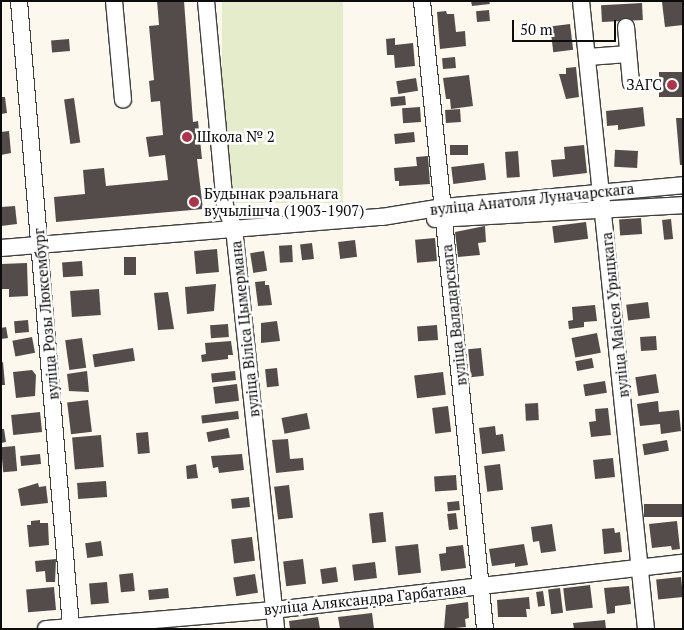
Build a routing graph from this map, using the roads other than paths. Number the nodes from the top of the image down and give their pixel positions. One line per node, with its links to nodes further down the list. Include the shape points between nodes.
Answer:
1 (19, 1): 17 (street, вуліца Розы Люксембург)
2 (114, 1): 10 (street)
3 (206, 1): 16 (street, вуліца Віліса Цымермана, via 225,206)
4 (422, 1): 15 (street, вуліца Валадарскага)
5 (581, 1): 8 (street, вуліца Маісея Урыцкага)
6 (626, 27): 7 (street)
7 (628, 54): 8 (street); 9 (street)
8 (588, 57): 12 (street, вуліца Маісея Урыцкага)
9 (631, 83)
10 (123, 100)
11 (683, 185): 12 (street, вуліца Анатоля Луначарскага)
12 (603, 192): 14 (street, вуліца Маісея Урыцкага); 15 (street, вуліца Анатоля Луначарскага)
13 (683, 205): 14 (street, вуліца Анатоля Луначарскага)
14 (604, 211): 15 (street, вуліца Анатоля Луначарскага); 20 (street, вуліца Маісея Урыцкага)
15 (444, 213): 16 (street, вуліца Анатоля Луначарскага); 21 (street, вуліца Валадарскага)
16 (234, 228): 17 (street, вуліца Анатоля Луначарскага); 22 (street, вуліца Віліса Цымермана)
17 (41, 245): 18 (street, вуліца Анатоля Луначарскага); 23 (street, вуліца Розы Люксембург)
18 (1, 248)
19 (683, 564): 20 (street, вуліца Аляксандра Гарбатава)
20 (640, 568): 21 (street, вуліца Аляксандра Гарбатава); 27 (street, вуліца Маісея Урыцкага)
21 (480, 586): 22 (street, вуліца Аляксандра Гарбатава); 26 (street, вуліца Валадарскага)
22 (274, 610): 23 (street, вуліца Аляксандра Гарбатава); 25 (street, вуліца Віліса Цымермана)
23 (71, 627): 24 (street, вуліца Аляксандра Гарбатава)
24 (46, 629)
25 (276, 629)
26 (485, 629)
27 (646, 629)

